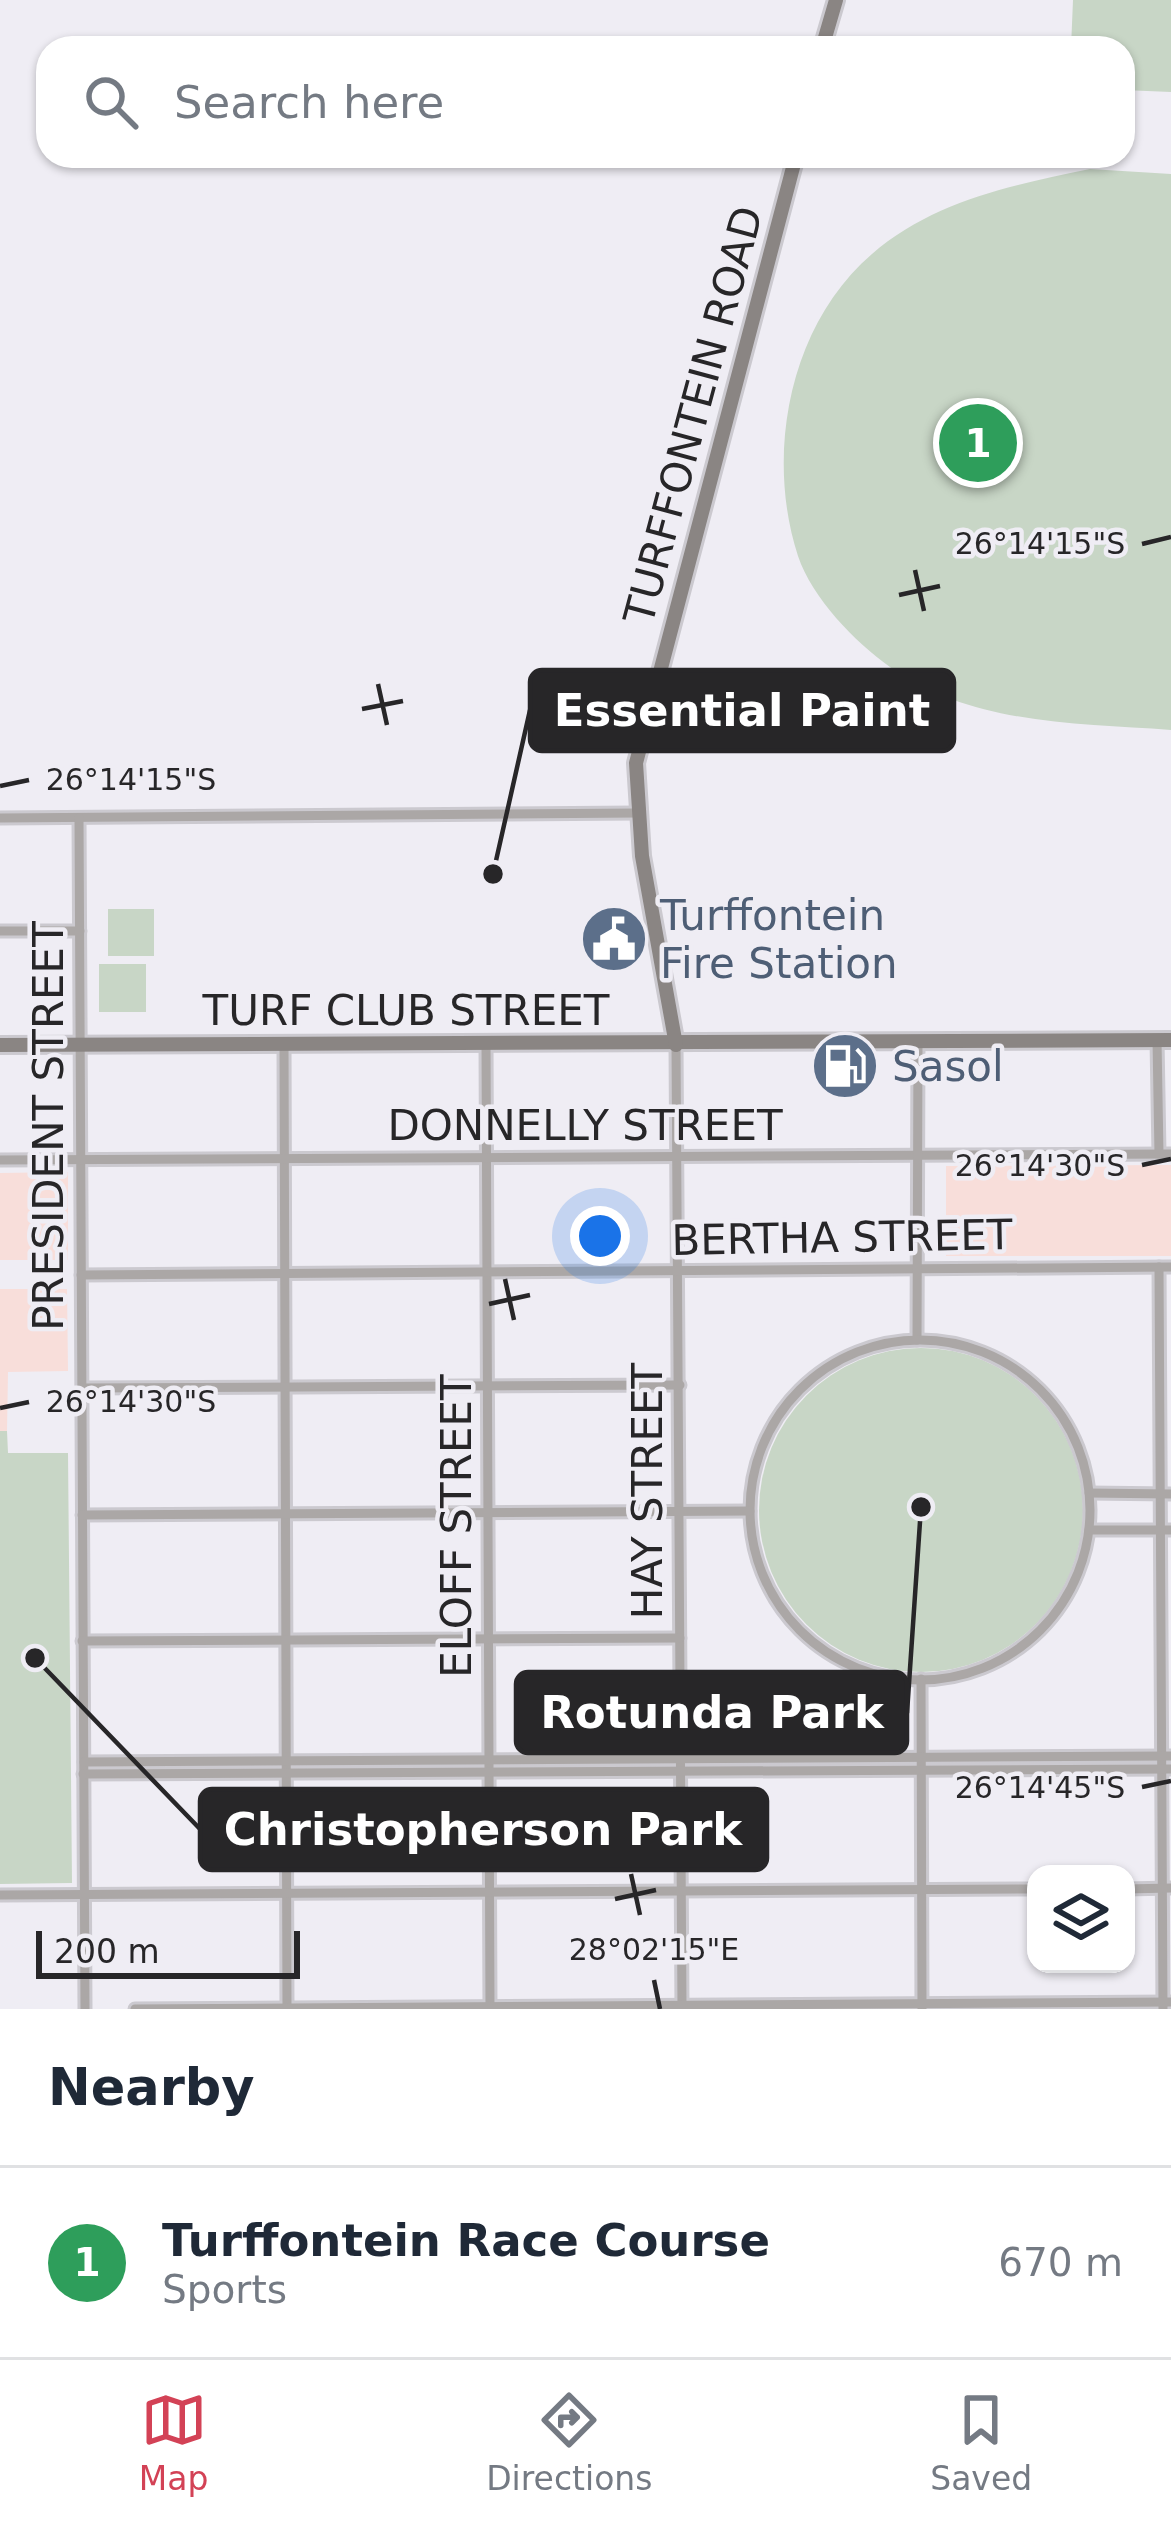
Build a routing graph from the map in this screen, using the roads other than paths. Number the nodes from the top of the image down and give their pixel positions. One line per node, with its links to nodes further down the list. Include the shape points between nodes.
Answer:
1 (836, 0): 2 (main road)
2 (826, 36)
3 (793, 168): 4 (main road, TURFFONTEIN ROAD, via 639,745)
4 (637, 813): 6 (street); 15 (main road, TURFFONTEIN ROAD)
5 (0, 818): 6 (street)
6 (79, 818): 8 (street, PRESIDENT STREET)
7 (0, 931): 8 (street)
8 (80, 931): 10 (street, PRESIDENT STREET)
9 (1164, 1040): 13 (main road, TURF CLUB STREET); 16 (street)
10 (79, 1043): 11 (main road, TURF CLUB STREET); 14 (main road, TURF CLUB STREET); 22 (street, PRESIDENT STREET)
11 (284, 1043): 12 (main road, TURF CLUB STREET); 20 (street)
12 (486, 1043): 15 (main road, TURF CLUB STREET); 19 (street, ELOFF STREET)
13 (919, 1043): 15 (main road, TURF CLUB STREET); 17 (street)
14 (0, 1045)
15 (676, 1045): 18 (street, HAY STREET)
16 (1165, 1154): 17 (street, DONNELLY STREET)
17 (918, 1156): 18 (street, DONNELLY STREET); 24 (street)
18 (678, 1157): 19 (street, DONNELLY STREET); 25 (street, HAY STREET)
19 (487, 1158): 20 (street, DONNELLY STREET); 26 (street, ELOFF STREET)
20 (284, 1159): 22 (street, DONNELLY STREET); 27 (street)
21 (0, 1160): 22 (street, DONNELLY STREET)
22 (80, 1160): 28 (street, PRESIDENT STREET)
23 (1165, 1267): 24 (street, BERTHA STREET); 30 (street)
24 (920, 1269): 25 (street, BERTHA STREET); 29 (street)
25 (679, 1271): 26 (street, BERTHA STREET); 31 (street, HAY STREET)
26 (488, 1272): 27 (street, BERTHA STREET); 32 (street, ELOFF STREET)
27 (285, 1273): 28 (street, BERTHA STREET); 34 (street)
28 (81, 1275): 33 (street, PRESIDENT STREET)
29 (917, 1340): 35 (street, via 979,1351 1033,1383 1072,1432); 37 (street, via 862,1350 803,1387 764,1443)
30 (1166, 1380): 36 (street)
31 (680, 1385): 32 (street); 38 (street, HAY STREET)
32 (488, 1386): 34 (street); 39 (street, ELOFF STREET)
33 (82, 1388): 34 (street); 41 (street, PRESIDENT STREET)
34 (285, 1388): 40 (street)
35 (1090, 1492): 36 (street); 42 (street)
36 (1165, 1494): 43 (street)
37 (750, 1510): 38 (street); 49 (street, via 760,1567 800,1630 847,1663)
38 (681, 1512): 39 (street); 45 (street, HAY STREET)
39 (489, 1513): 40 (street); 46 (street, ELOFF STREET)
40 (284, 1514): 41 (street); 47 (street)
41 (82, 1515): 48 (street, PRESIDENT STREET)
42 (1089, 1530): 43 (street); 49 (street, via 1075,1580 1033,1636 989,1664)
43 (1165, 1530): 44 (street)
44 (1166, 1636): 51 (street)
45 (680, 1638): 46 (street); 53 (street, HAY STREET)
46 (488, 1639): 47 (street); 60 (street, ELOFF STREET)
47 (285, 1640): 48 (street); 56 (street)
48 (82, 1641): 57 (street, PRESIDENT STREET)
49 (921, 1679): 59 (street)
50 (1041, 1756): 51 (street); 58 (street); 61 (street)
51 (1166, 1756): 62 (street)
52 (587, 1758): 53 (street); 60 (street); 66 (street)
53 (681, 1758): 54 (street); 64 (street, HAY STREET)
54 (807, 1758): 59 (street); 63 (street)
55 (184, 1760): 56 (street); 57 (street); 67 (street)
56 (286, 1760): 60 (street); 65 (street)
57 (84, 1762): 68 (street, PRESIDENT STREET)
58 (994, 1763): 59 (street); 61 (street)
59 (921, 1764): 63 (street); 72 (street)
60 (490, 1766): 65 (street); 66 (street); 74 (street, ELOFF STREET)
61 (1040, 1769): 62 (street)
62 (1166, 1769): 69 (street)
63 (807, 1770): 64 (street)
64 (681, 1771): 66 (street); 73 (street, HAY STREET)
65 (287, 1772): 67 (street); 76 (street)
66 (588, 1772)
67 (184, 1773): 68 (street)
68 (83, 1774): 75 (street, PRESIDENT STREET)
69 (1167, 1888): 71 (street); 78 (street)
70 (1027, 1889): 72 (street)
71 (1135, 1889)
72 (922, 1890): 73 (street); 81 (street)
73 (682, 1892): 74 (street); 79 (street, HAY STREET)
74 (490, 1893): 76 (street); 83 (street, ELOFF STREET)
75 (83, 1894): 76 (street); 77 (street); 84 (street, PRESIDENT STREET)
76 (287, 1894): 82 (street)
77 (0, 1895)
78 (1166, 2004): 81 (street)
79 (682, 2007): 80 (street); 83 (street)
80 (786, 2007): 81 (street)
81 (922, 2007)
82 (287, 2008): 83 (street); 85 (street)
83 (490, 2008)
84 (86, 2009)
85 (135, 2009)

